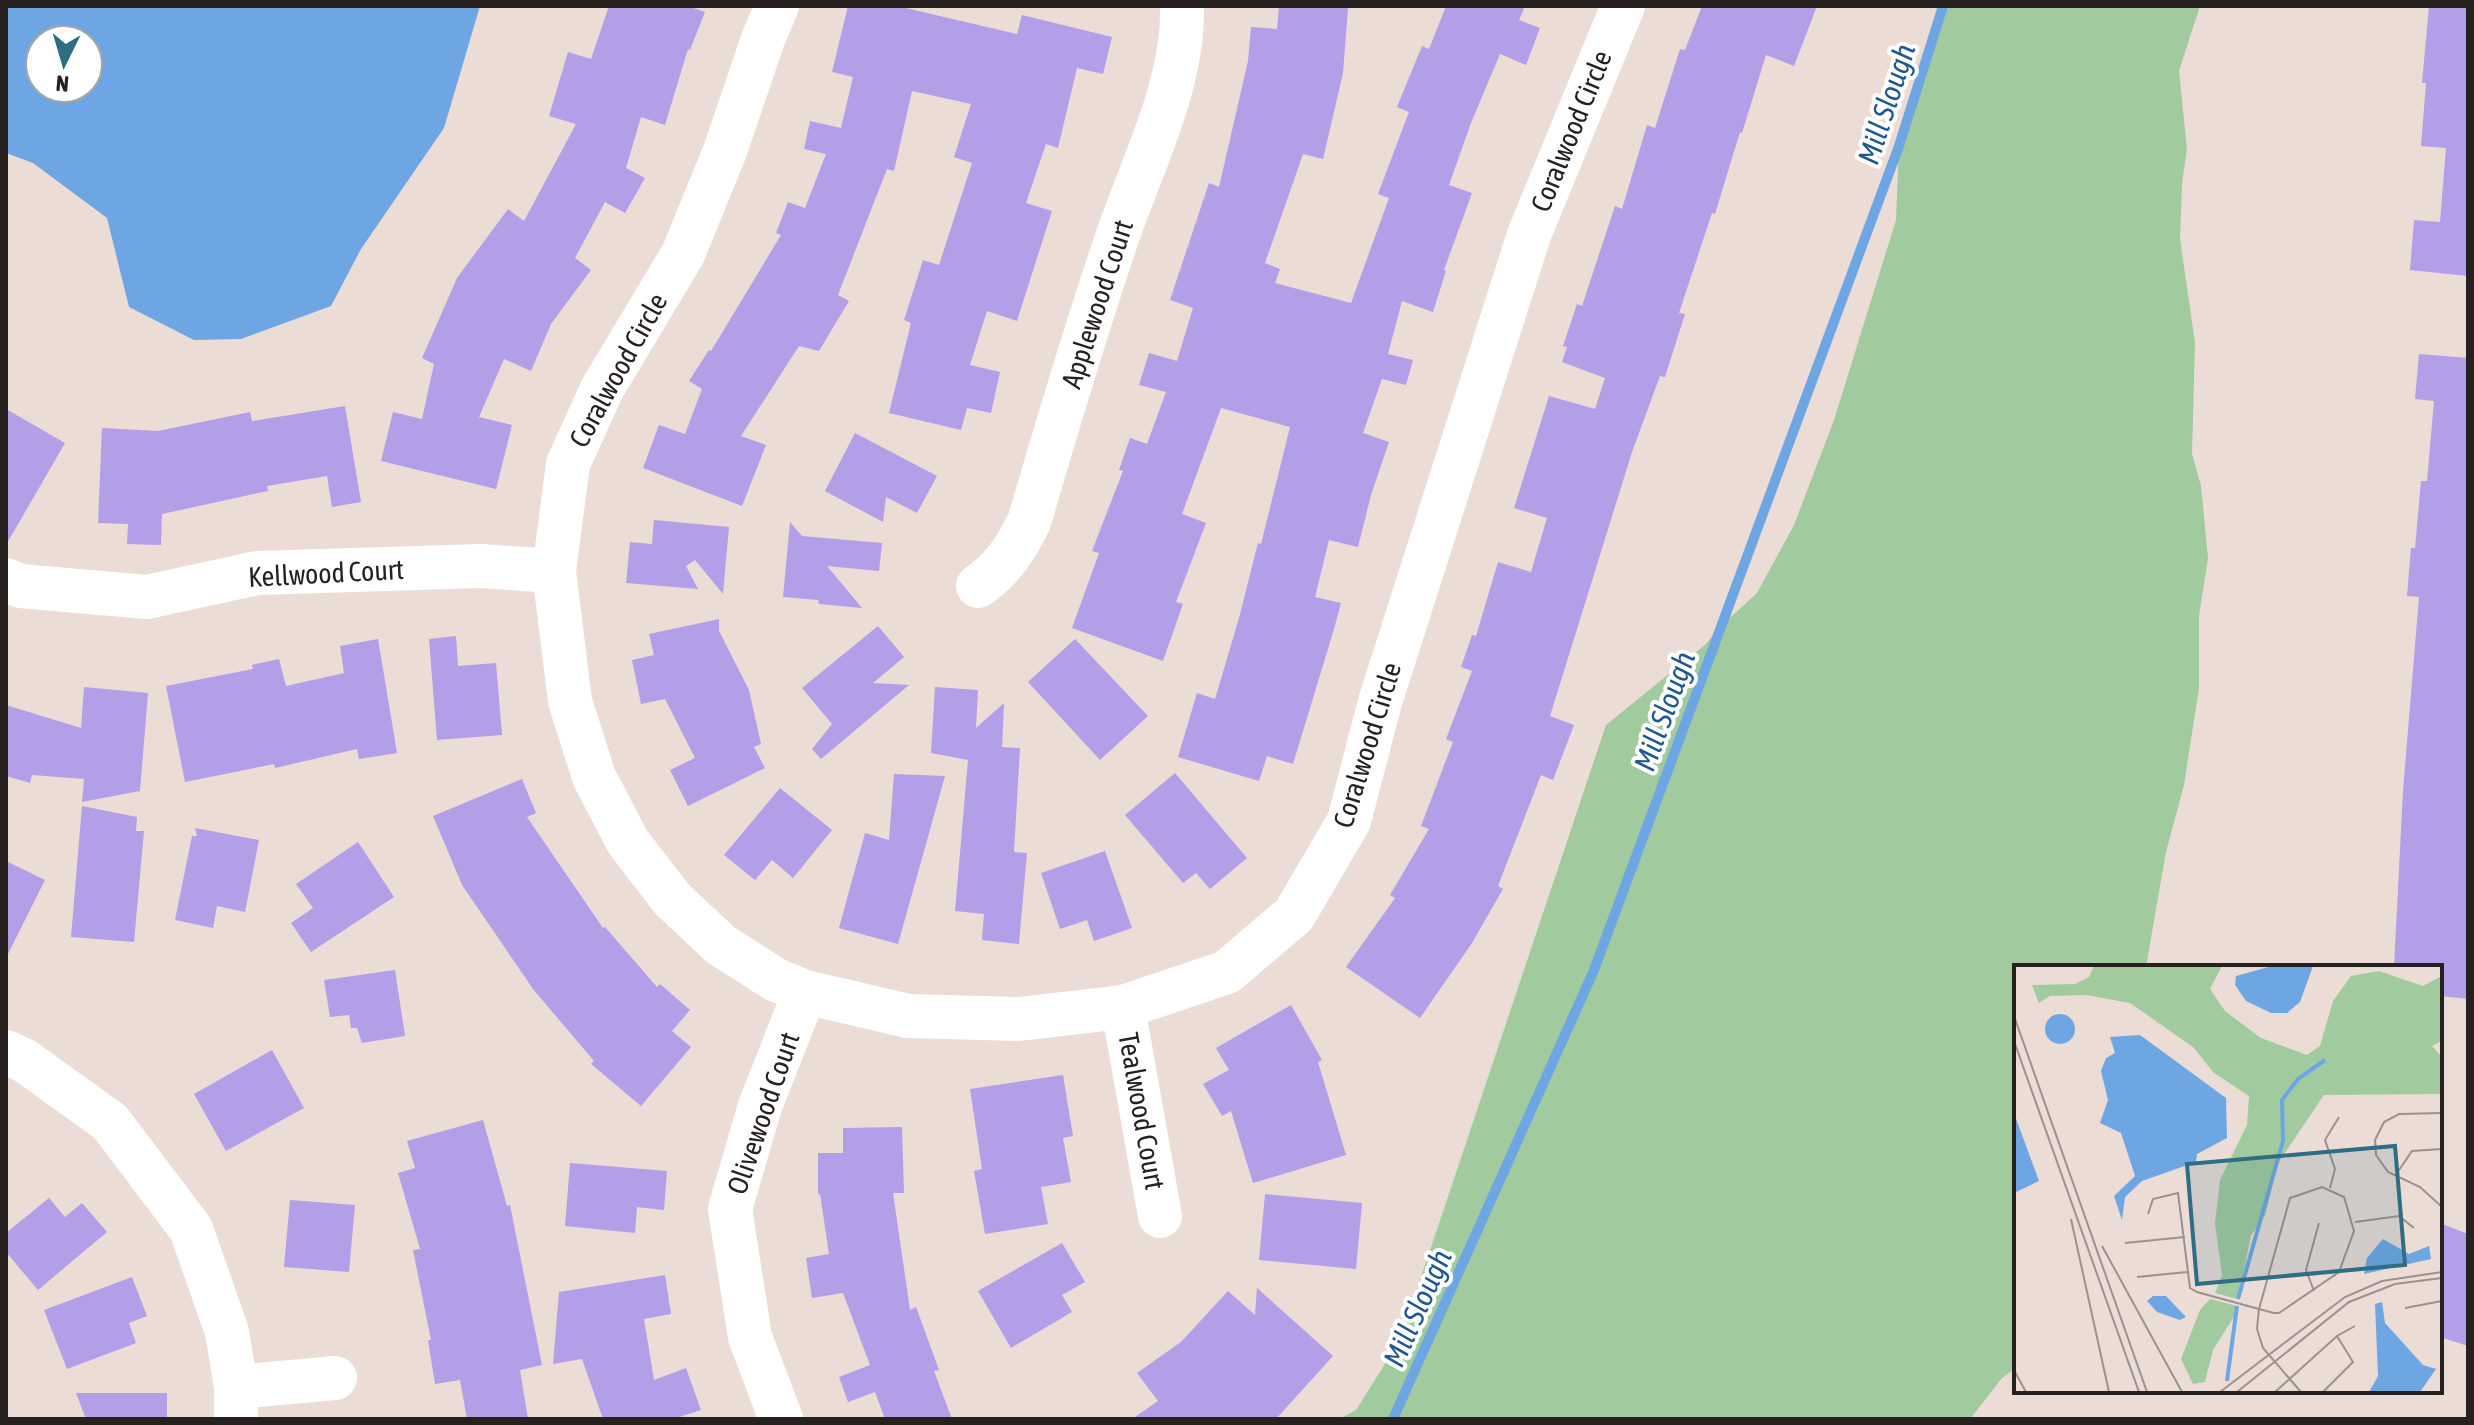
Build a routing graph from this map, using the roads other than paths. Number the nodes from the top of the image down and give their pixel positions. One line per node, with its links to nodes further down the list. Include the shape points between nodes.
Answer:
1 (777, 6): 4 (street, Coralwood Circle, via 683,254 602,389 568,464)
2 (1182, 6): 6 (street, Applewood Court, via 1172,83 1110,258 1029,522 1007,559)
3 (1623, 6): 8 (street, Coralwood Circle, via 1529,235 1380,702 1349,821 1294,915 1227,972)
4 (554, 571): 5 (street, Kellwood Court, via 481,566 257,573 147,597 20,586); 7 (street, Coralwood Circle, via 570,701 594,777 628,842 672,899 721,945)
5 (6, 580)
6 (978, 586)
7 (805, 992): 8 (street, Coralwood Circle, via 908,1016 1019,1019); 13 (street, Olivewood Court, via 760,1106 730,1209 750,1337)
8 (1123, 1007): 10 (street, Tealwood Court)
9 (12, 1068): 12 (street, via 110,1122 191,1229 227,1332)
10 (1160, 1216)
11 (335, 1378): 12 (street)
12 (236, 1403)
13 (781, 1419)

